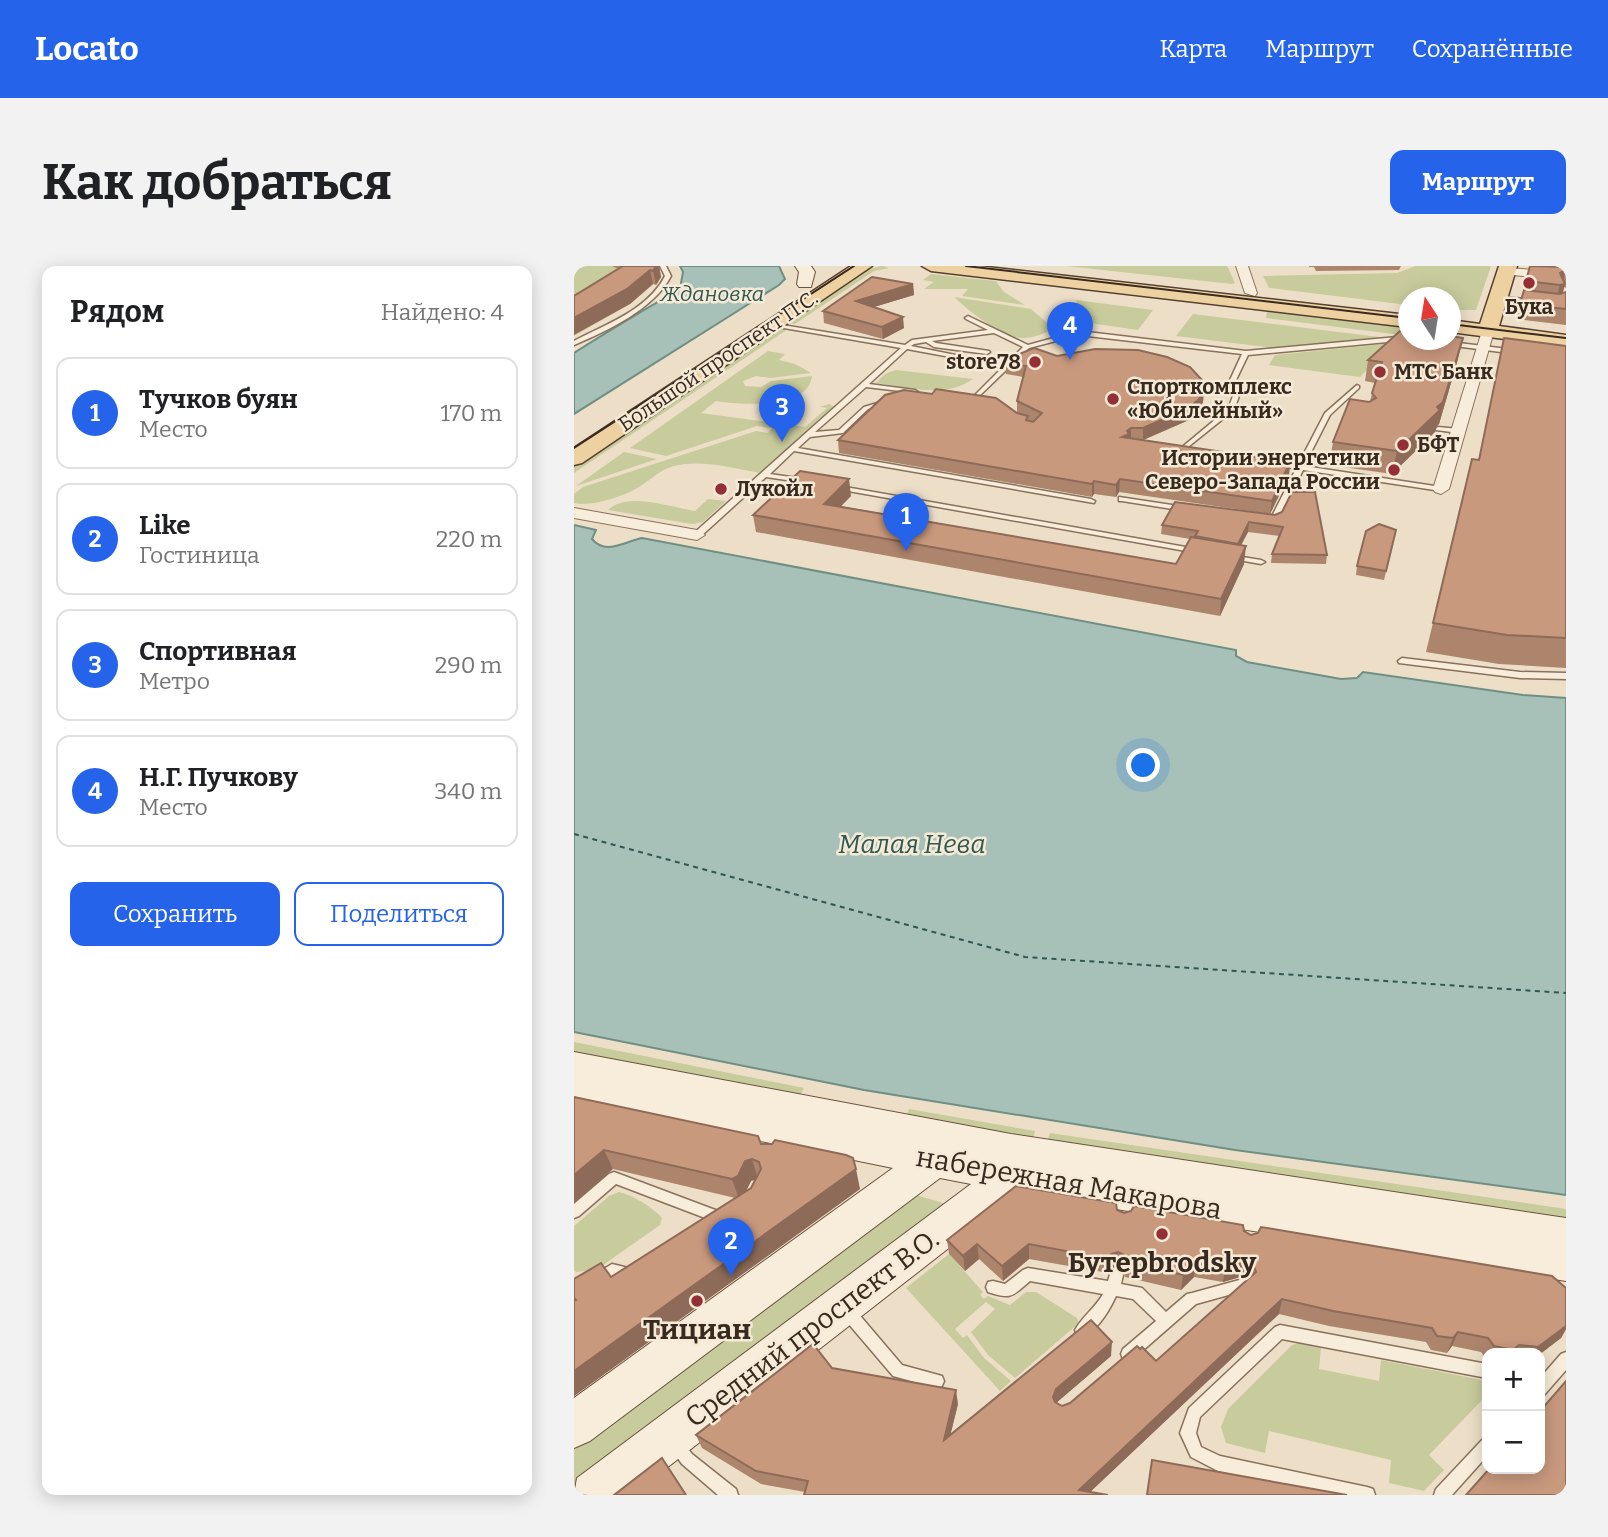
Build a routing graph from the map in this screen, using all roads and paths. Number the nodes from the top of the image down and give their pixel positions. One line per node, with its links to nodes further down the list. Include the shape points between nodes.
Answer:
1 (663, 266): 26 (lane, via 667,283 653,296)
2 (835, 266): 8 (main road, Большой проспект П.С.)
3 (863, 266): 17 (main road, Большой проспект П.С.)
4 (931, 266): 15 (main road)
5 (1008, 266): 10 (main road)
6 (1242, 266): 10 (street)
7 (1507, 269): 9 (street); 11 (main road)
8 (804, 275): 35 (main road, Большой проспект П.С.)
9 (1558, 277)
10 (1251, 293): 13 (main road)
11 (1498, 298): 12 (lane); 21 (main road)
12 (1545, 303)
13 (1398, 311)
14 (968, 318): 19 (lane)
15 (1398, 320)
16 (1461, 321): 21 (main road)
17 (772, 324): 28 (lane); 48 (main road, Большой проспект П.С.)
18 (1461, 329): 21 (main road)
19 (995, 331): 24 (lane); 27 (lane)
20 (1566, 331): 21 (main road)
21 (1488, 333): 22 (lane); 25 (main road); 30 (lane); 42 (street)
22 (1461, 336)
23 (1398, 339): 31 (lane)
24 (927, 340): 28 (lane); 29 (lane, via 934,345)
25 (1566, 341)
26 (574, 343)
27 (1027, 347): 31 (lane, via 1079,333); 37 (lane)
28 (906, 348): 32 (lane); 33 (lane)
29 (987, 352)
30 (1520, 352)
31 (1246, 353): 46 (lane, via 1233,380 1236,396 1231,410)
32 (972, 359)
33 (865, 385): 43 (lane); 43 (lane, via 918,393 866,408 841,432)
34 (1357, 387): 39 (lane)
35 (632, 394)
36 (959, 399): 37 (lane)
37 (972, 401): 38 (lane)
38 (982, 402)
39 (1327, 414): 40 (lane); 50 (lane)
40 (1340, 415)
41 (1438, 429): 42 (lane)
42 (1459, 431): 54 (street)
43 (810, 435): 45 (lane)
44 (1171, 448): 46 (lane)
45 (794, 449): 51 (lane); 56 (lane)
46 (1184, 449): 47 (lane)
47 (1197, 452)
48 (574, 458)
49 (1262, 462): 50 (lane)
50 (1301, 468): 54 (lane); 59 (lane, via 1275,520)
51 (765, 475): 52 (lane); 60 (lane)
52 (813, 483)
53 (827, 485): 61 (lane)
54 (1441, 489)
55 (1122, 499): 57 (lane)
56 (1091, 501)
57 (1199, 511)
58 (574, 513): 60 (street)
59 (1263, 520)
60 (697, 535)
61 (1212, 554)
62 (1224, 556): 63 (lane)
63 (1261, 562)
64 (1402, 661): 65 (lane)
65 (1566, 676)
66 (574, 1066): 68 (main road, набережная Макарова)
67 (574, 1088): 68 (main road, набережная Макарова, via 783,1135)
68 (948, 1150): 69 (main road, набережная Макарова); 86 (main road)
69 (1010, 1162): 72 (main road, набережная Макарова); 72 (main road, набережная Макарова, via 1127,1199); 78 (main road, Средний проспект В.О., via 981,1200)
70 (574, 1212): 71 (lane, via 614,1178)
71 (723, 1220)
72 (1566, 1259)
73 (649, 1268): 77 (lane, via 639,1275 612,1270)
74 (1115, 1282): 76 (lane, via 1027,1274 1007,1291); 79 (lane, via 1137,1293); 80 (lane, via 1099,1315)
75 (1243, 1285): 79 (lane, via 1192,1299)
76 (993, 1287)
77 (583, 1289)
78 (842, 1305): 84 (lane, via 898,1371); 87 (main road, Средний проспект В.О.)
79 (1165, 1321): 82 (lane)
80 (1068, 1341)
81 (1566, 1359): 85 (lane)
82 (1114, 1366)
83 (1482, 1370): 91 (lane, via 1280,1332 1194,1413 1188,1433 1196,1452 1218,1463)
84 (937, 1381)
85 (1545, 1381)
86 (574, 1425)
87 (670, 1437): 89 (main road, Средний проспект В.О.); 90 (lane, via 687,1459)
88 (1482, 1451): 92 (lane)
89 (594, 1495)
90 (730, 1495)
91 (1367, 1495)
92 (1442, 1495)

